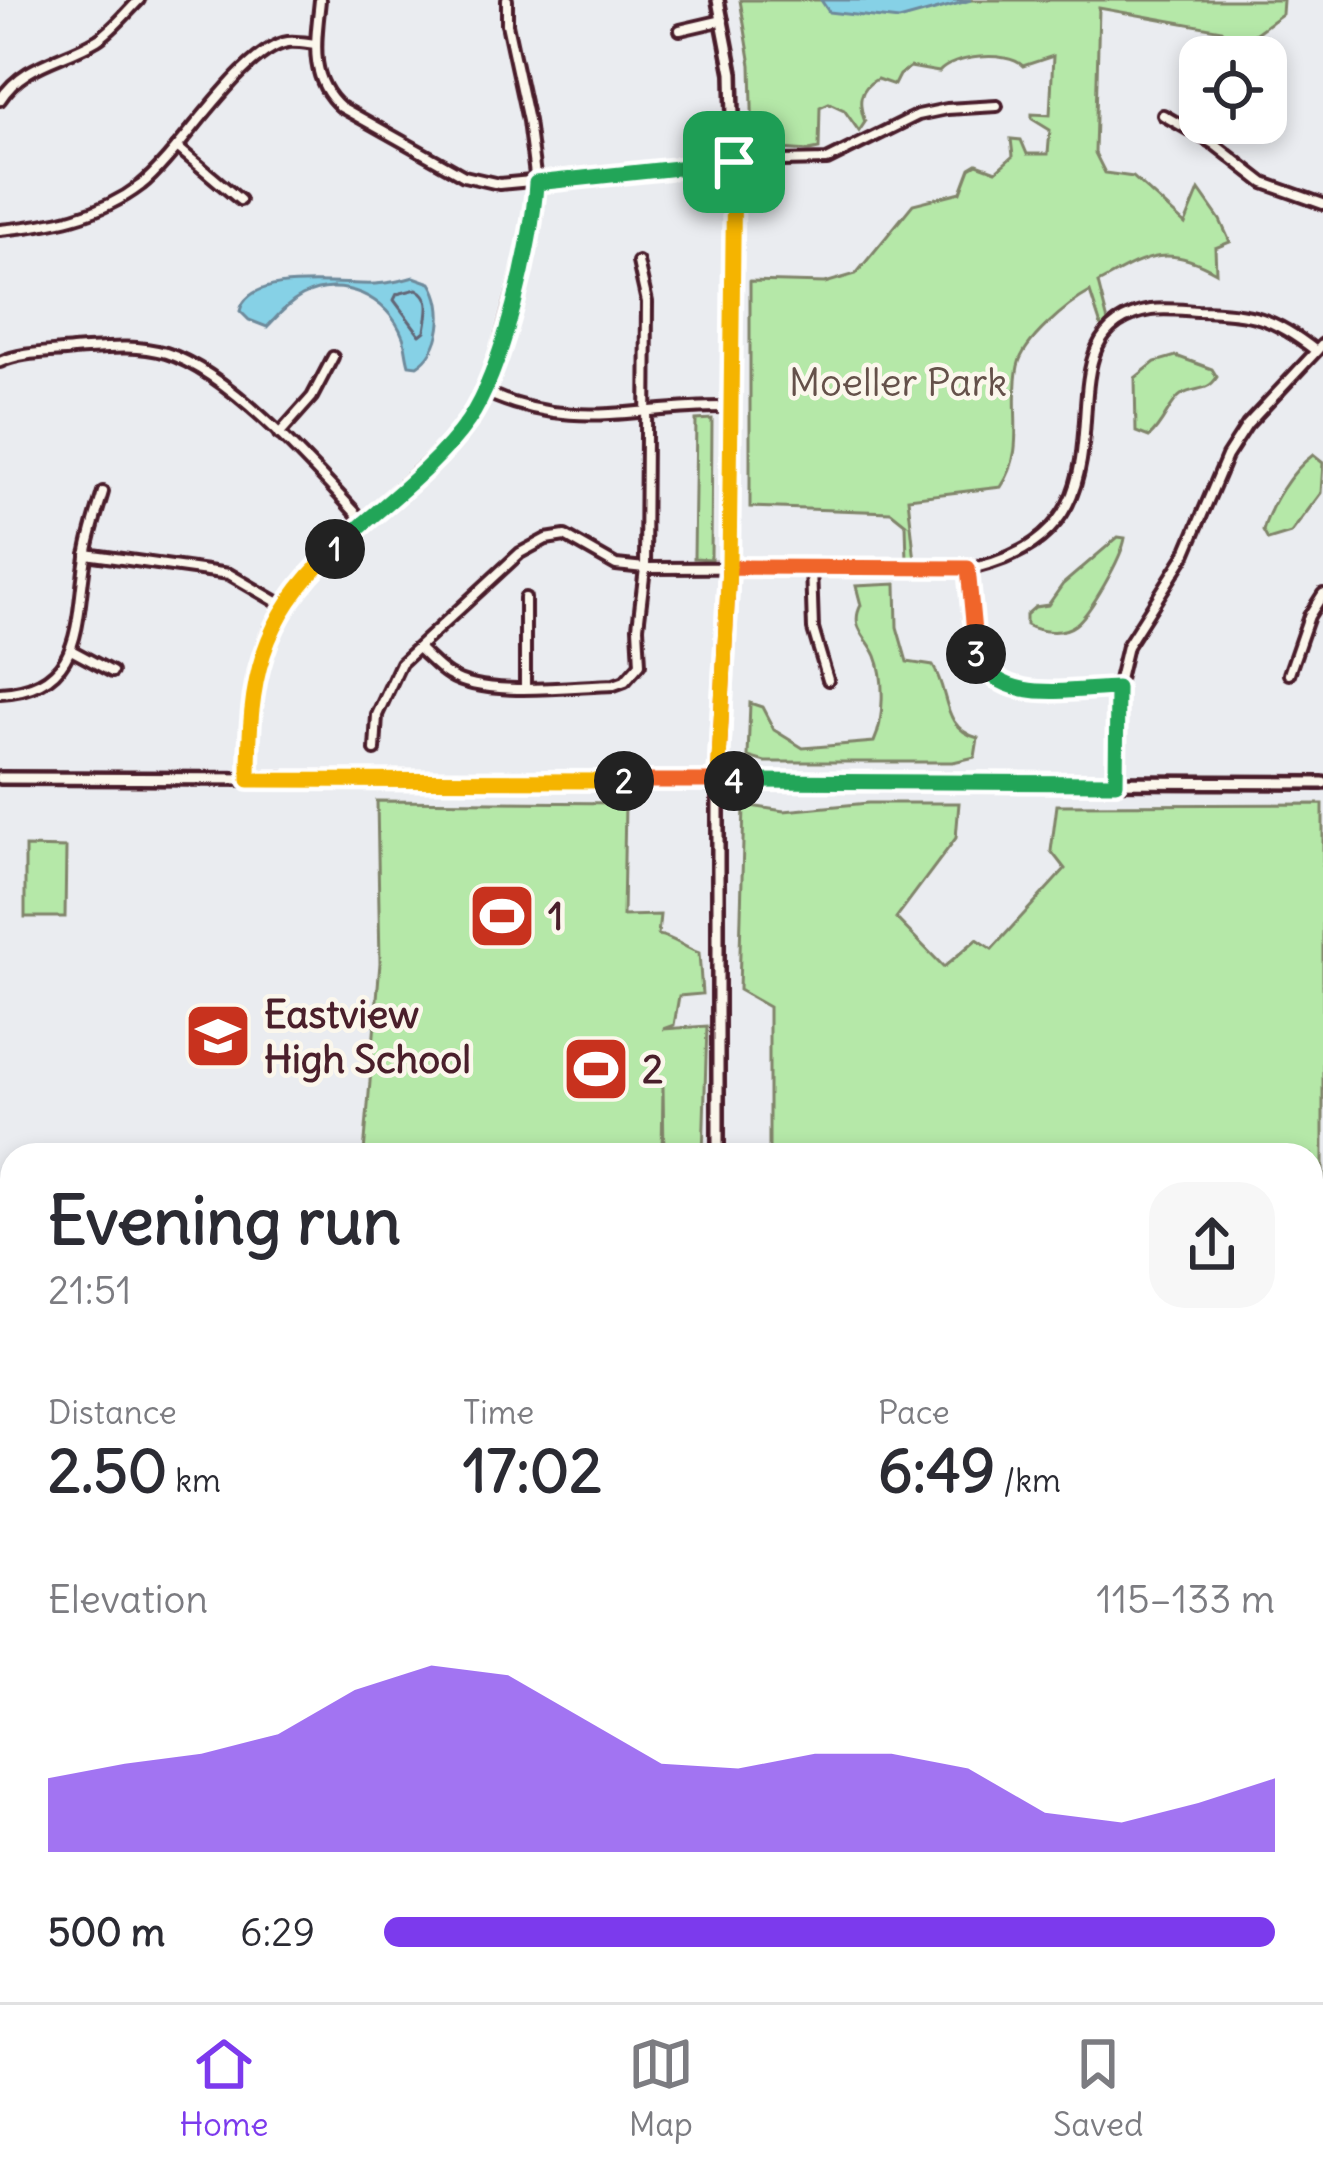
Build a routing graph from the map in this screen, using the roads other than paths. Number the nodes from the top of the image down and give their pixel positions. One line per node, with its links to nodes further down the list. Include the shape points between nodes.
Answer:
1 (140, 0): 8 (street, via 102,37 32,67)
2 (320, 0): 7 (street)
3 (507, 0): 13 (street)
4 (718, 0): 5 (street)
5 (723, 20): 6 (street); 12 (street)
6 (680, 30)
7 (316, 44): 11 (street, via 286,42 256,56); 13 (street, via 317,76 340,107 464,176)
8 (0, 100)
9 (997, 106): 12 (street, via 918,115 827,160)
10 (1163, 115): 15 (street, via 1264,183)
11 (177, 147): 14 (street); 16 (street, via 142,184 96,212)
12 (734, 162): 13 (street); 22 (street)
13 (536, 183): 21 (street, via 529,243)
14 (240, 200)
15 (1323, 204)
16 (0, 230)
17 (638, 262): 23 (street)
18 (1319, 348): 31 (street, via 1282,325 1240,313 1162,310 1120,322 1089,363 1083,464 1066,509 1030,548); 41 (street, via 1258,410 1227,456 1192,542 1127,646)
19 (334, 357): 24 (street)
20 (0, 362): 24 (street, via 110,347 154,350 205,372)
21 (485, 392): 23 (street, via 560,416); 26 (street, via 456,436)
22 (731, 406): 23 (street); 28 (street)
23 (646, 410): 30 (street)
24 (279, 434): 26 (street)
25 (103, 492): 27 (street)
26 (364, 522): 34 (street)
27 (86, 554): 34 (street, via 216,571); 35 (street)
28 (729, 567): 29 (street); 30 (street); 46 (street)
29 (811, 567): 31 (street); 39 (street, via 813,629)
30 (645, 568): 36 (street, via 616,565 565,536 546,539); 40 (street, via 640,664 625,681)
31 (968, 568): 41 (street, via 974,645 992,678 1022,689)
32 (1323, 594): 38 (street)
33 (525, 598): 40 (street)
34 (284, 606): 45 (street, via 254,679)
35 (71, 650): 37 (street); 42 (street, via 43,682)
36 (420, 650): 40 (street, via 467,683); 43 (street, via 388,684 376,716)
37 (112, 672)
38 (1289, 674)
39 (827, 680)
40 (525, 687)
41 (1117, 688): 47 (street)
42 (0, 693)
43 (376, 750)
44 (0, 778): 45 (street)
45 (249, 780): 46 (street)
46 (718, 781): 47 (street); 49 (street)
47 (1116, 783): 48 (street)
48 (1323, 783)
49 (718, 1143)

